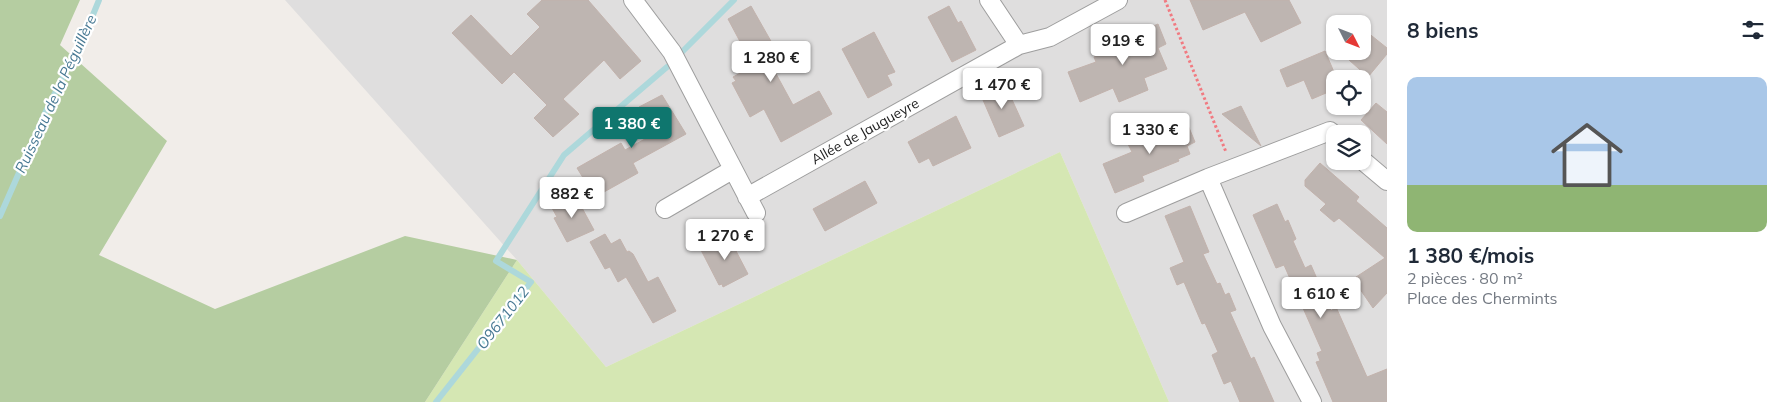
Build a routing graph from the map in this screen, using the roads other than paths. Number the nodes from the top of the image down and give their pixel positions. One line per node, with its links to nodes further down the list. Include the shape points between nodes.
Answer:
1 (633, 0): 7 (street, via 672,52)
2 (989, 0): 4 (street)
3 (1118, 0): 4 (street, Allée de Jaugueyre, via 1050,37)
4 (1019, 45): 10 (street, Allée de Jaugueyre)
5 (1326, 133): 8 (street)
6 (1371, 168): 9 (street)
7 (732, 170): 10 (street); 11 (street)
8 (1208, 178): 13 (street); 14 (street, via 1272,326)
9 (1387, 181)
10 (747, 197): 12 (street)
11 (665, 209)
12 (756, 213)
13 (1126, 214)
14 (1312, 402)

